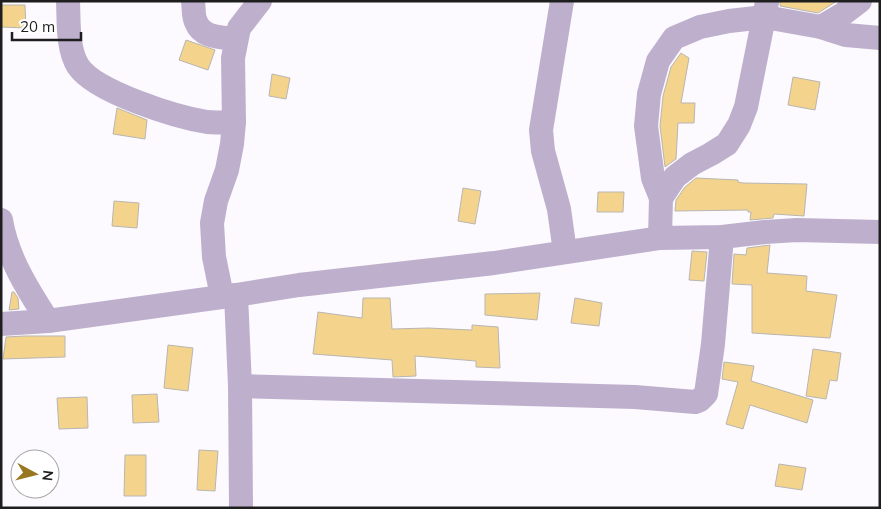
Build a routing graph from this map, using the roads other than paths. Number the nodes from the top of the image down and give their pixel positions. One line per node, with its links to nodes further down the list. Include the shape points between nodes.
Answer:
1 (68, 1): 10 (street, via 72,47 78,66 93,80 160,110 209,122)
2 (193, 1): 9 (street, via 195,20 200,30 211,36)
3 (260, 1): 9 (street, via 243,21)
4 (562, 1): 16 (street, via 541,130)
5 (860, 1): 7 (street)
6 (766, 9): 7 (street); 11 (street, via 746,107 739,125 727,144 675,176); 11 (street, via 674,38 658,61 649,94 646,126 653,178)
7 (821, 27): 8 (street, via 846,35)
8 (880, 38)
9 (235, 39): 10 (street, via 232,58)
10 (234, 122): 17 (street, via 227,170 212,223 214,257)
11 (661, 198): 15 (street)
12 (1, 220): 18 (street, via 22,279)
13 (880, 232): 14 (street, via 797,230)
14 (722, 237): 15 (street); 20 (street, via 706,394 695,402 625,397)
15 (660, 238): 16 (street)
16 (565, 252): 17 (street)
17 (229, 296): 18 (street); 20 (street)
18 (48, 321): 19 (street)
19 (1, 324)
20 (240, 386): 21 (street)
21 (241, 508)

